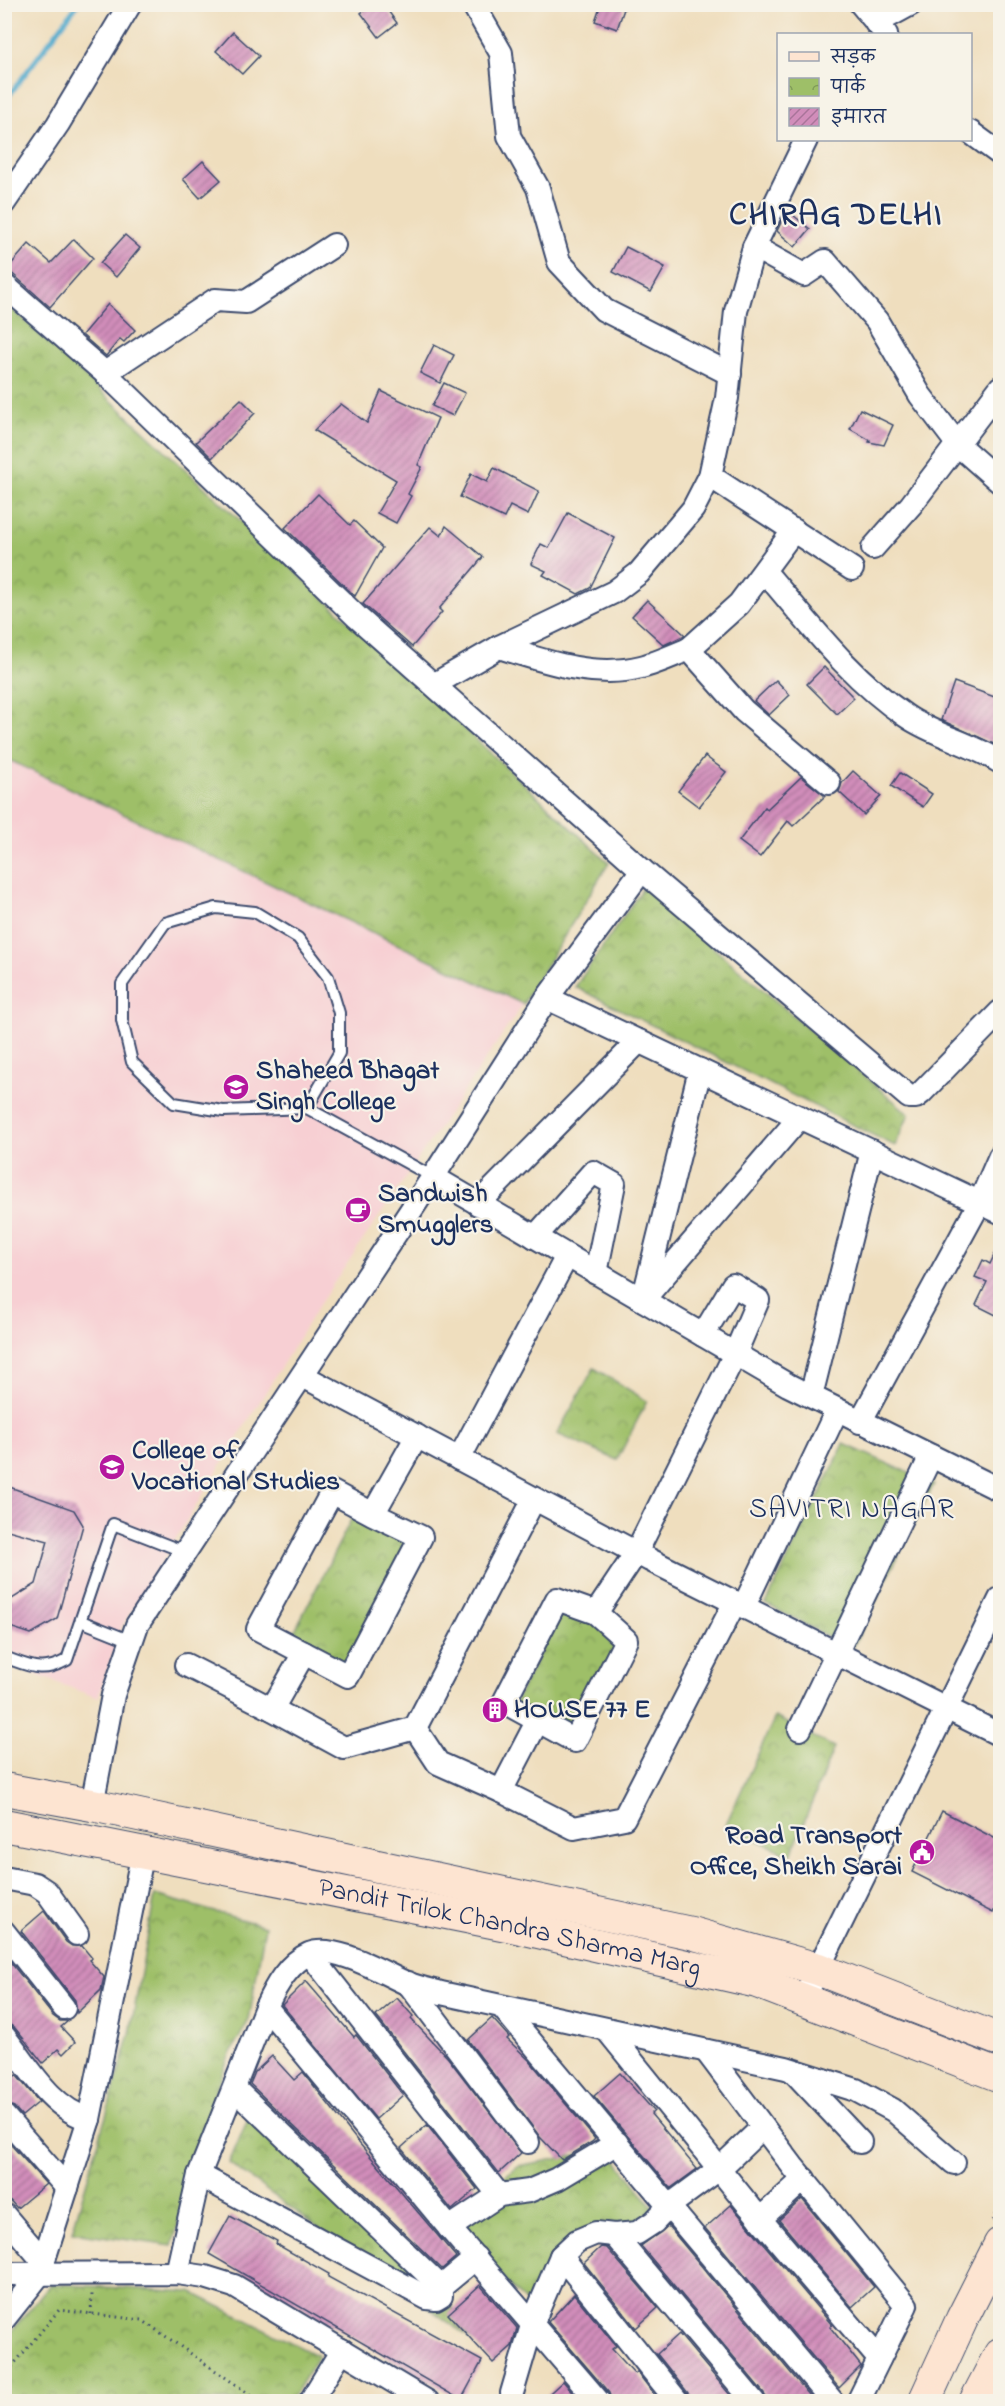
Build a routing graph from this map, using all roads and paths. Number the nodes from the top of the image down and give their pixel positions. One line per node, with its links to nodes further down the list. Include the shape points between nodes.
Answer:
1 (130, 4): 9 (street, via 58,124)
2 (473, 4): 14 (street, via 501,53 509,136 538,188 559,262 604,310)
3 (861, 4): 5 (street)
4 (911, 4): 5 (street)
5 (881, 28)
6 (972, 133): 8 (street)
7 (806, 141): 11 (street)
8 (1000, 154)
9 (4, 202)
10 (334, 245): 13 (street, via 246,302 215,300)
11 (754, 247): 14 (street, via 736,311); 16 (street, via 804,275 825,261 877,321 920,395)
12 (4, 285): 13 (street)
13 (105, 373): 25 (street, via 357,617)
14 (730, 374): 17 (street)
15 (1000, 388): 16 (street)
16 (958, 445): 18 (street); 20 (street)
17 (710, 476): 19 (street); 23 (street, via 693,509 639,573 614,592)
18 (1000, 482)
19 (794, 530): 21 (street); 22 (street)
20 (873, 548)
21 (852, 569)
22 (765, 572): 24 (street, via 739,604); 26 (street, via 842,661 907,717)
23 (499, 648): 24 (street, via 593,670 640,668); 25 (street)
24 (689, 649): 27 (street, via 744,711)
25 (435, 684): 28 (street)
26 (1000, 762)
27 (829, 783)
28 (642, 870): 29 (street); 30 (street, via 909,1097 921,1093)
29 (547, 998): 31 (street); 37 (street)
30 (1000, 1012)
31 (639, 1041): 32 (street); 39 (street)
32 (700, 1070): 34 (street); 44 (street)
33 (307, 1107): 33 (lane, via 339,1053 339,1013 328,977 298,938 255,912 216,908 165,923 122,984 122,1020 132,1062 174,1103 224,1110); 37 (lane)
34 (800, 1117): 35 (street); 44 (street)
35 (872, 1151): 38 (street); 48 (street)
36 (1000, 1156): 38 (street)
37 (433, 1177): 39 (street); 47 (street)
38 (980, 1202): 40 (street); 50 (street)
39 (478, 1204): 41 (street)
40 (1000, 1212)
41 (535, 1237): 42 (street); 43 (street, via 593,1172 614,1184)
42 (567, 1256): 43 (street); 53 (street)
43 (596, 1273): 44 (street)
44 (643, 1300): 45 (street)
45 (703, 1335): 46 (street); 46 (street, via 733,1285 758,1300)
46 (735, 1354): 48 (street); 58 (street)
47 (303, 1376): 51 (street); 57 (street)
48 (811, 1396): 49 (street)
49 (837, 1410): 50 (street); 60 (street)
50 (860, 1422): 52 (street)
51 (417, 1436): 53 (street); 56 (street)
52 (932, 1456): 54 (street); 64 (street)
53 (459, 1459): 55 (street)
54 (1000, 1490)
55 (534, 1499): 58 (street); 71 (street)
56 (373, 1514): 65 (street, via 332,1492 258,1629); 65 (street, via 421,1537 348,1676)
57 (186, 1552): 62 (lane, via 113,1524); 63 (street, via 137,1625)
58 (636, 1553): 60 (street); 61 (street)
59 (1000, 1599): 68 (street)
60 (740, 1604): 64 (street); 75 (street, via 624,1818 574,1828)
61 (596, 1613): 70 (street, via 557,1599 504,1702); 70 (street, via 626,1640 575,1741)
62 (81, 1621): 63 (lane); 66 (lane, via 67,1660 53,1668 38,1669)
63 (131, 1641): 76 (street, via 112,1695)
64 (837, 1652): 68 (street); 72 (street)
65 (304, 1653): 69 (street)
66 (4, 1657)
67 (186, 1665): 69 (street)
68 (947, 1707): 73 (street); 83 (street)
69 (272, 1709): 71 (street, via 344,1748)
70 (538, 1720): 75 (street)
71 (415, 1728): 75 (street, via 438,1763)
72 (800, 1729)
73 (1000, 1735)
74 (4, 1789): 76 (main road, Pandit Trilok Chandra Sharma Marg)
75 (501, 1791)
76 (92, 1805): 83 (main road, Pandit Trilok Chandra Sharma Marg, via 692,1933)
77 (4, 1825): 78 (main road, Pandit Trilok Chandra Sharma Marg)
78 (142, 1852): 85 (main road, Pandit Trilok Chandra Sharma Marg, via 507,1925 757,1982); 99 (street)
79 (4, 1878): 81 (street, via 35,1884 47,1892)
80 (4, 1932): 88 (street)
81 (77, 1934)
82 (310, 1953): 84 (street, via 337,1954); 86 (street, via 290,1968); 109 (street)
83 (818, 1970): 85 (street); 90 (main road, Pandit Trilok Chandra Sharma Marg)
84 (408, 1983): 87 (street); 101 (street)
85 (803, 2000): 93 (main road, Pandit Trilok Chandra Sharma Marg)
86 (266, 2007): 97 (street); 113 (street)
87 (502, 2007): 89 (street); 103 (street)
88 (64, 2008)
89 (607, 2030): 92 (street); 105 (street)
90 (993, 2034)
91 (4, 2036): 99 (street, via 60,2105)
92 (706, 2051): 94 (street); 100 (street)
93 (971, 2065): 95 (main road, Pandit Trilok Chandra Sharma Marg); 96 (main road)
94 (792, 2070): 102 (street); 104 (street, via 856,2090 893,2110)
95 (1000, 2076)
96 (1000, 2084)
97 (235, 2088): 106 (street); 121 (street)
98 (4, 2115): 108 (street)
99 (89, 2120): 108 (street)
100 (763, 2127): 105 (street); 107 (street)
101 (528, 2142)
102 (860, 2142)
103 (617, 2143): 109 (street, via 557,2179 529,2191); 110 (street)
104 (954, 2163)
105 (719, 2169): 110 (street); 112 (street)
106 (199, 2175): 119 (street); 121 (street, via 427,2298 441,2296)
107 (804, 2179): 112 (street); 126 (street, via 906,2305)
108 (67, 2188): 118 (street)
109 (499, 2195): 113 (street)
110 (670, 2205): 114 (street, via 637,2233); 135 (street)
111 (4, 2215): 118 (street)
112 (760, 2219): 126 (street)
113 (449, 2228): 117 (street)
114 (614, 2235): 116 (street, via 596,2233 577,2241); 134 (street)
115 (1000, 2244): 137 (main road)
116 (561, 2256): 123 (street); 133 (street)
117 (476, 2258): 121 (street); 123 (street)
118 (42, 2268): 119 (street); 120 (street); 122 (street)
119 (177, 2273): 124 (street, via 234,2286)
120 (4, 2274)
121 (441, 2287)
122 (4, 2319)
123 (533, 2322): 128 (street); 132 (street)
124 (342, 2350): 130 (street); 131 (street)
125 (1000, 2354): 138 (main road)
126 (879, 2359): 136 (street)
127 (4, 2376): 129 (path, via 59,2310 142,2320)
128 (512, 2393)
129 (261, 2402)
130 (310, 2402)
131 (428, 2402)
132 (599, 2402)
133 (678, 2402)
134 (754, 2402)
135 (833, 2402)
136 (858, 2402)
137 (924, 2402)
138 (975, 2402)

